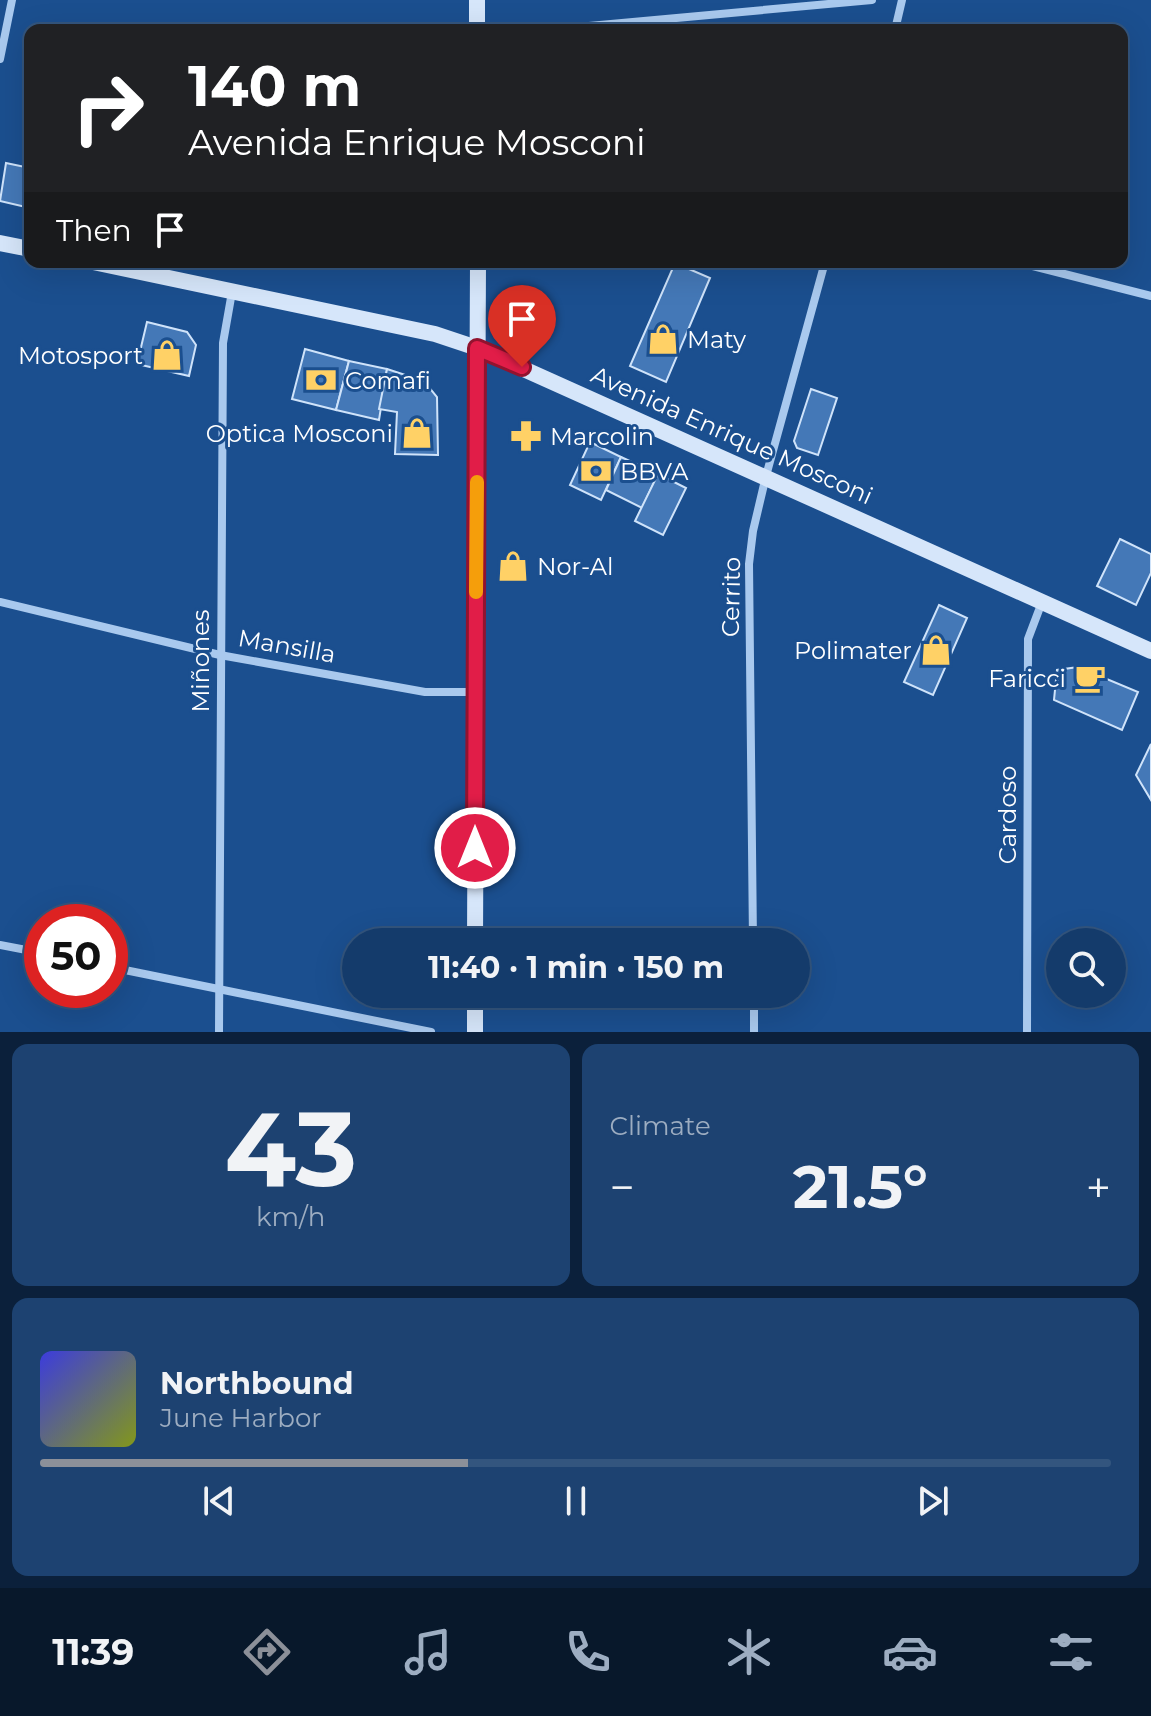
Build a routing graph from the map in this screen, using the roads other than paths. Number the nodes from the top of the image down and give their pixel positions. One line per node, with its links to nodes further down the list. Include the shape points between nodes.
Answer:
1 (12, 0): 8 (street)
2 (477, 0): 5 (main road)
3 (872, 0): 6 (street)
4 (902, 0): 7 (street)
5 (477, 24)
6 (610, 24)
7 (896, 24)
8 (0, 59)
9 (0, 243): 10 (main road)
10 (24, 248)
11 (122, 268): 15 (main road, Avenida Enrique Mosconi)
12 (478, 268): 17 (main road)
13 (823, 268): 18 (street, Cerrito)
14 (1041, 268): 16 (street)
15 (232, 291): 17 (main road, Avenida Enrique Mosconi, via 435,334); 22 (street, Miñones, via 223,343)
16 (1151, 296)
17 (477, 348): 18 (main road, Avenida Enrique Mosconi); 23 (main road)
18 (766, 476): 19 (main road, Avenida Enrique Mosconi); 25 (street, Cerrito, via 749,564)
19 (1043, 601): 21 (main road, Avenida Enrique Mosconi); 36 (street, Cardoso, via 1028,639)
20 (0, 602): 22 (street, Mansilla)
21 (1151, 651)
22 (220, 655): 23 (street, Mansilla, via 425,692); 29 (street, Miñones)
23 (476, 692): 24 (main road)
24 (475, 928)
25 (753, 928)
26 (0, 945): 27 (street)
27 (24, 950)
28 (128, 971): 29 (street)
29 (219, 990): 32 (street, Miñones); 33 (street)
30 (475, 1008): 34 (main road)
31 (754, 1008): 35 (street)
32 (219, 1032)
33 (431, 1032)
34 (475, 1032)
35 (754, 1032)
36 (1027, 1032)

